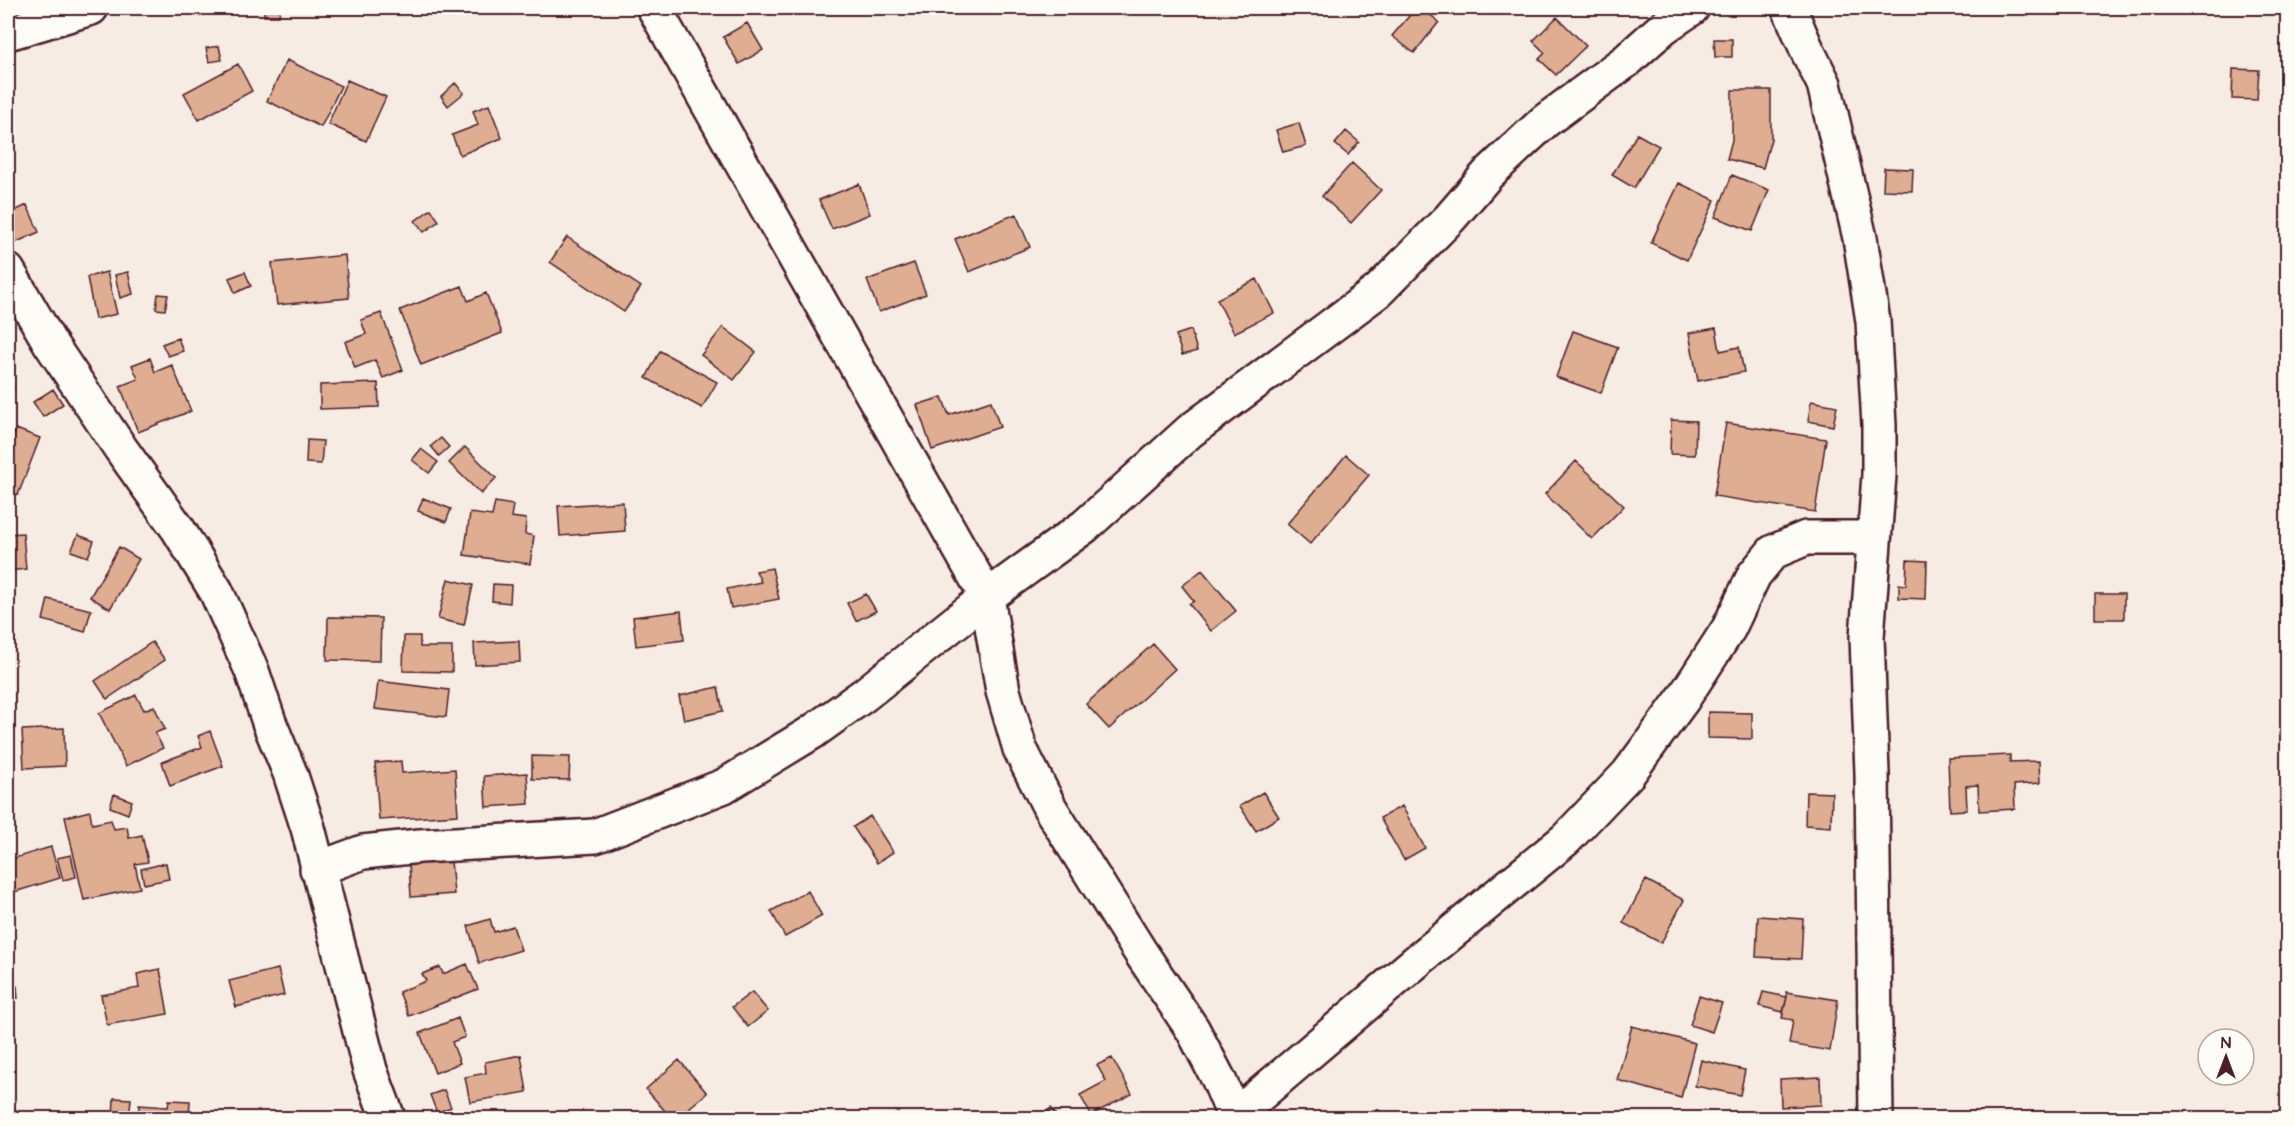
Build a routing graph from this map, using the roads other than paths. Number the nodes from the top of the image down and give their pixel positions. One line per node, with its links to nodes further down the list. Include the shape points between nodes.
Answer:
1 (91, 8): 5 (street)
2 (654, 8): 8 (street)
3 (1692, 8): 8 (street, via 1545,121 1488,174 1378,291 1191,430 1085,526)
4 (1789, 8): 7 (street, via 1824,84 1860,238 1873,321 1879,425)
5 (8, 33)
6 (8, 271): 9 (street, via 50,343 216,591 252,671 290,773)
7 (1874, 538): 10 (street, via 1806,538 1773,552 1754,575 1729,628 1683,699 1628,774 1566,839); 12 (street, via 1867,637)
8 (987, 597): 9 (street, via 811,733 724,786 672,808 595,836 363,852); 10 (street, via 1003,691 1020,749 1050,808 1193,1030)
9 (317, 868): 11 (street, via 370,1070)
10 (1235, 1118)
11 (388, 1119)
12 (1876, 1119)

